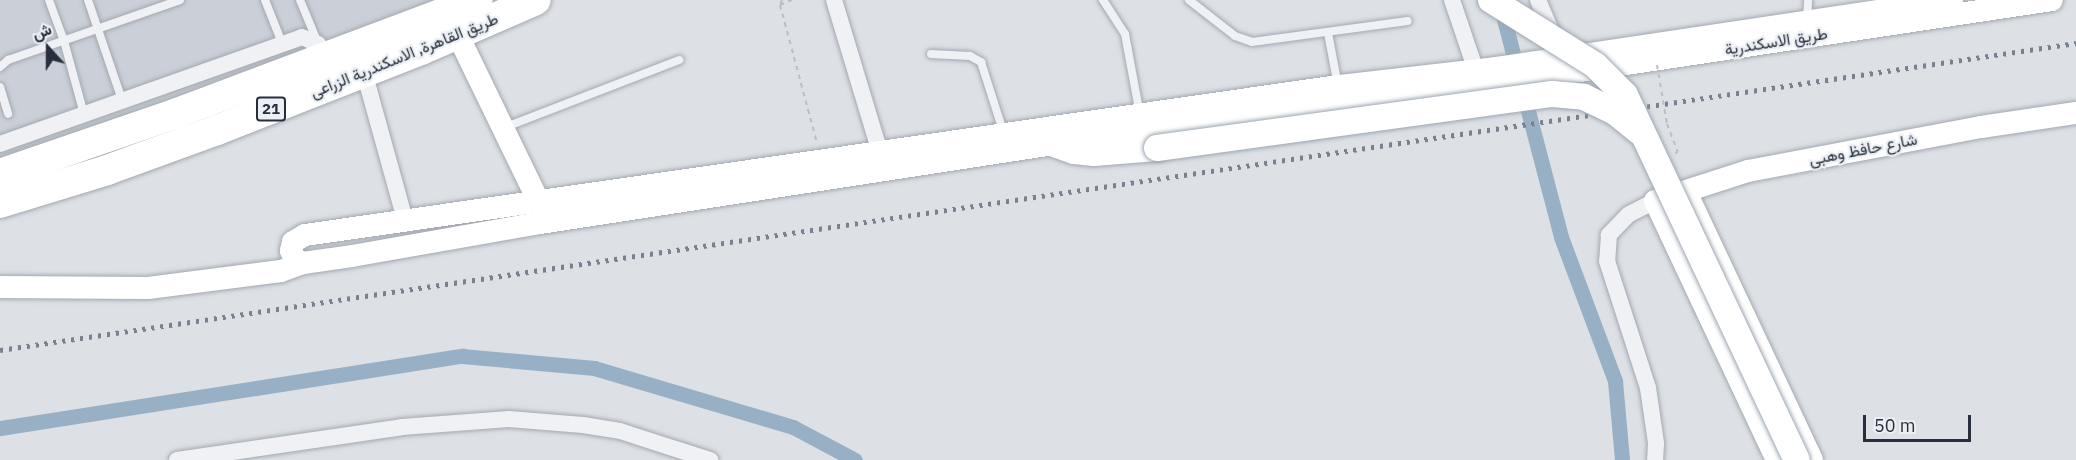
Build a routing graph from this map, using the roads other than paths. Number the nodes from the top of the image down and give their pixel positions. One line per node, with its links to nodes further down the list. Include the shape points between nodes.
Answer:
1 (50, 0): 21 (lane)
2 (88, 0): 19 (lane)
3 (180, 0): 19 (lane)
4 (266, 0): 22 (lane)
5 (300, 0): 23 (lane)
6 (536, 0): 16 (highway, طريق القاهرة, الاسكندرية الزراعى / 21)
7 (834, 0): 43 (street)
8 (1103, 0): 37 (lane, via 1125,34)
9 (1189, 0): 20 (lane, via 1235,36 1252,42)
10 (1452, 0): 30 (street)
11 (1491, 0): 39 (main road, bridge, via 1594,65)
12 (1538, 0): 25 (street)
13 (1952, 0): 17 (main road, طريق الاسكندرية)
14 (2052, 0): 15 (main road, طريق الاسكندرية)
15 (2018, 3): 17 (main road, طريق الاسكندرية)
16 (463, 10): 23 (highway, طريق القاهرة, الاسكندرية الزراعى / 21); 29 (highway, طريق القاهرة, الاسكندرية الزراعى / 21); 38 (main road)
17 (1807, 19): 25 (main road, طريق الاسكندرية); 28 (main road, طريق الاسكندرية)
18 (1408, 21): 20 (lane)
19 (99, 30): 21 (lane); 33 (lane)
20 (1328, 33): 31 (lane)
21 (64, 41): 27 (lane, via 8,60); 36 (lane)
22 (282, 44): 23 (street, via 310,38); 33 (street)
23 (321, 51): 44 (highway, طريق القاهرة, الاسكندرية الزراعى / 21, via 111,137)
24 (931, 54): 40 (lane, via 970,57 981,62)
25 (1562, 58): 28 (main road, طريق الاسكندرية)
26 (679, 60): 38 (lane)
27 (0, 67)
28 (1536, 69): 30 (main road, طريق الاسكندرية)
29 (364, 72): 48 (highway, طريق القاهرة, الاسكندرية الزراعى / 21, via 107,170); 49 (street)
30 (1491, 74): 31 (main road); 42 (main road)
31 (1338, 86): 37 (main road)
32 (0, 87): 35 (lane)
33 (122, 100): 36 (street)
34 (2076, 113): 45 (main road, شارع حافظ وهبى, via 1748,171)
35 (8, 114)
36 (84, 114): 41 (street)
37 (1140, 115): 40 (main road)
38 (503, 128): 47 (main road)
39 (1657, 131): 42 (main road, bridge, via 1584,97 1552,94 1156,148 1094,153); 56 (main road, bridge)
40 (1004, 134): 43 (main road)
41 (0, 144)
42 (1054, 144): 50 (main road)
43 (880, 152): 47 (main road)
44 (0, 174)
45 (1686, 192): 46 (main road, شارع حافظ وهبى); 57 (main road)
46 (1655, 201): 54 (street, via 1628,215 1609,235 1607,261 1648,388); 55 (main road)
47 (539, 202): 49 (main road)
48 (0, 203)
49 (405, 220): 50 (main road, via 300,236 291,251)
50 (303, 263): 51 (main road, via 281,271 148,288)
51 (0, 287)
52 (177, 460): 53 (street, via 402,427 509,419 620,431)
53 (710, 460)
54 (1655, 460)
55 (1777, 460)
56 (1797, 460)
57 (1812, 460)

